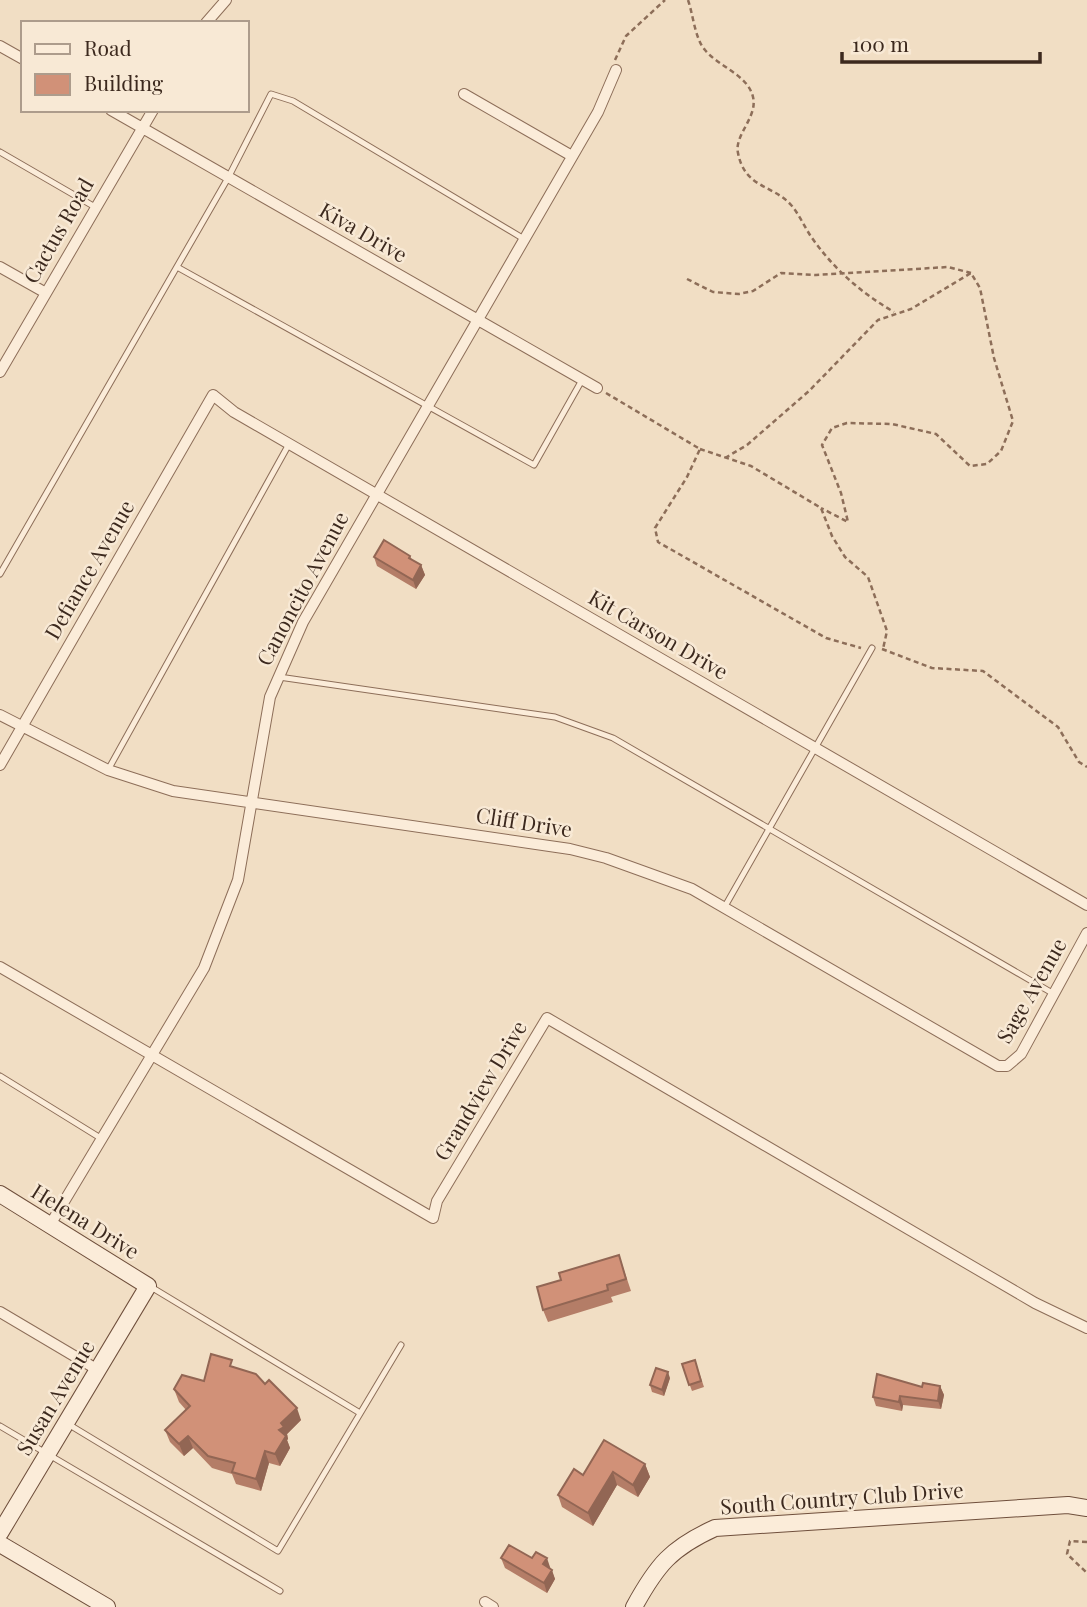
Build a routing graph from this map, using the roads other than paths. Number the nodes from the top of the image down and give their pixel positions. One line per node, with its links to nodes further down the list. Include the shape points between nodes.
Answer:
1 (226, 0): 2 (street)
2 (208, 21)
3 (0, 46): 4 (street)
4 (21, 58)
5 (616, 70): 11 (street, Canoncito Avenue)
6 (464, 94): 11 (street)
7 (114, 112): 9 (street, Kiva Drive)
8 (152, 112): 9 (street, Cactus Road)
9 (142, 128): 12 (street, Kiva Drive); 13 (street, Cactus Road)
10 (0, 152): 13 (lane)
11 (572, 156): 14 (street, Canoncito Avenue)
12 (228, 178): 14 (lane, via 271,94 293,101); 16 (lane); 18 (street, Kiva Drive)
13 (94, 207): 17 (street, Cactus Road)
14 (524, 239): 18 (street, Canoncito Avenue)
15 (0, 267): 17 (street)
16 (177, 267): 23 (lane); 26 (lane)
17 (46, 293): 19 (street, Cactus Road)
18 (477, 321): 20 (street, Kiva Drive); 23 (street, Canoncito Avenue)
19 (0, 372)
20 (582, 380): 21 (street, Kiva Drive); 23 (lane, via 534,465)
21 (597, 388)
22 (213, 395): 24 (street, Kit Carson Drive); 30 (street, Defiance Avenue)
23 (428, 407): 25 (street, Canoncito Avenue)
24 (289, 444): 25 (street, Kit Carson Drive); 33 (lane)
25 (375, 493): 28 (street, Canoncito Avenue); 31 (street, Kit Carson Drive)
26 (0, 574)
27 (872, 648): 31 (lane)
28 (278, 676): 34 (street, Canoncito Avenue); 35 (lane, via 555,717 613,738)
29 (0, 715): 30 (street, Cliff Drive)
30 (22, 727): 32 (street, Defiance Avenue); 33 (street, Cliff Drive)
31 (815, 748): 35 (lane); 36 (street, Kit Carson Drive)
32 (0, 765)
33 (108, 770): 34 (street, Cliff Drive, via 173,791)
34 (251, 803): 37 (street, Cliff Drive, via 570,849 652,873); 41 (street, Canoncito Avenue, via 239,880 204,968)
35 (768, 830): 37 (lane); 40 (lane)
36 (1087, 905)
37 (724, 908): 42 (street, Cliff Drive, via 985,1059)
38 (1087, 933): 40 (street, Sage Avenue)
39 (0, 967): 41 (street, Grandview Drive)
40 (1054, 994): 42 (street, Sage Avenue, via 1021,1054)
41 (153, 1055): 44 (street, Canoncito Avenue); 49 (street, Grandview Drive, via 433,1218 437,1201 547,1018 1025,1297)
42 (1007, 1066)
43 (0, 1076): 44 (lane)
44 (102, 1139): 46 (street, Canoncito Avenue)
45 (0, 1194): 46 (main road, Helena Drive)
46 (50, 1225): 47 (main road, Helena Drive)
47 (148, 1286): 51 (main road, Susan Avenue); 52 (lane)
48 (0, 1312): 51 (street)
49 (1087, 1328)
50 (401, 1345): 52 (lane)
51 (98, 1370): 53 (main road, Susan Avenue)
52 (360, 1413): 53 (lane, via 278,1551)
53 (65, 1423): 55 (main road, Susan Avenue)
54 (0, 1426): 55 (lane)
55 (46, 1453): 57 (main road, Susan Avenue); 59 (lane)
56 (1087, 1508): 61 (main road, South Country Club Drive, via 1068,1505 715,1528 684,1542 653,1574)
57 (0, 1533)
58 (0, 1544): 60 (main road)
59 (280, 1591)
60 (107, 1607)
61 (635, 1607)

